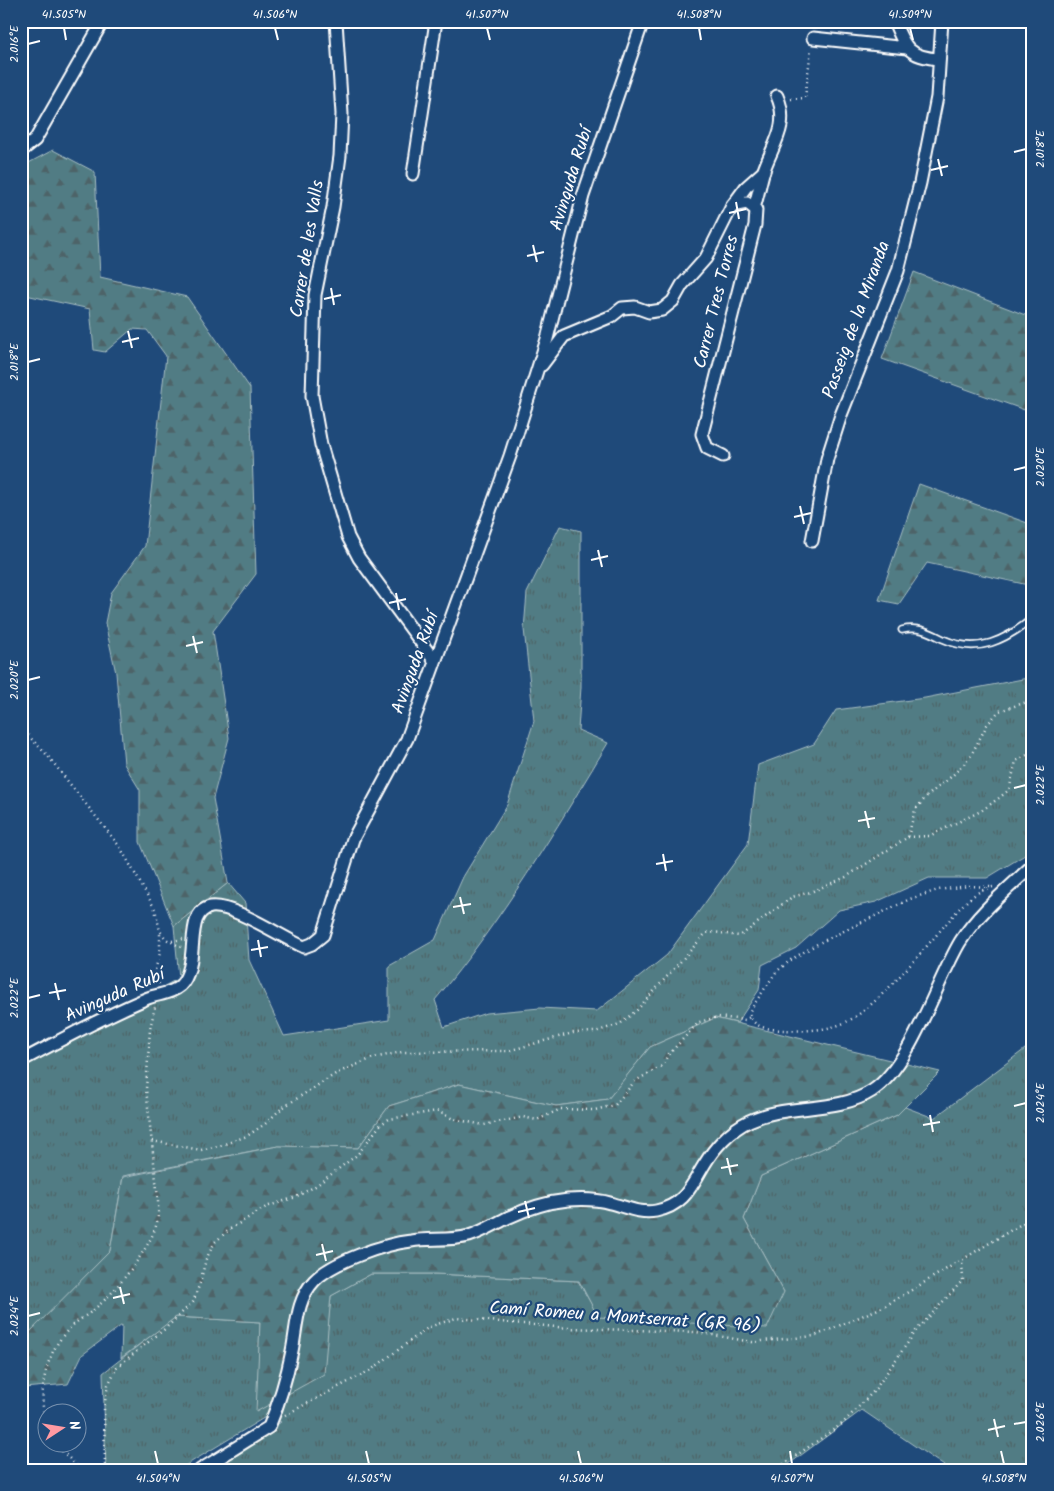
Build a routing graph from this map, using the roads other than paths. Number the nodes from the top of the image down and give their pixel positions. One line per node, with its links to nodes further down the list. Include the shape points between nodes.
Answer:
1 (103, 21): 11 (street, via 35,140)
2 (336, 21): 21 (street, Carrer de les Valls, via 342,114 340,156 315,295 312,396 321,445 348,537 359,558)
3 (436, 21): 13 (street)
4 (643, 21): 16 (street, Avinguda Rubí, via 583,196)
5 (894, 21): 8 (street)
6 (942, 21): 9 (street, Passeig de la Miranda)
7 (813, 38): 8 (street)
8 (907, 48): 9 (street, via 916,56)
9 (939, 59): 18 (street, Passeig de la Miranda, via 933,116 898,271 841,415 827,459)
10 (778, 99): 12 (street, via 782,108 781,135)
11 (21, 150)
12 (764, 171): 14 (street, Carrer Tres Torres); 15 (street, Carrer Tres Torres)
13 (413, 174)
14 (732, 206): 15 (street, via 748,203); 16 (street, Carrer Tres Torres, via 706,258 682,285 673,301 662,310 648,312 635,307 622,308 612,316 564,336)
15 (754, 208): 17 (street, Carrer Tres Torres, via 755,225 702,434 707,448)
16 (536, 373): 21 (street, Avinguda Rubí, via 510,456)
17 (723, 456)
18 (812, 541)
19 (1033, 618): 20 (lane, via 1003,639 974,647 948,641 920,628)
20 (902, 630)
21 (434, 660): 23 (street, Avinguda Rubí, via 407,739 353,839 323,935 304,947 228,908 212,907 196,915 193,953 185,981 177,988 94,1023)
22 (1033, 865): 24 (street, via 980,915 965,935 912,1040 880,1085 863,1096 748,1121 718,1144 690,1190 656,1211 638,1211 589,1200 555,1202 524,1210 467,1236 414,1240 338,1265 313,1282 303,1298 296,1319 292,1352 272,1420 264,1431)
23 (21, 1060)
24 (200, 1470)

